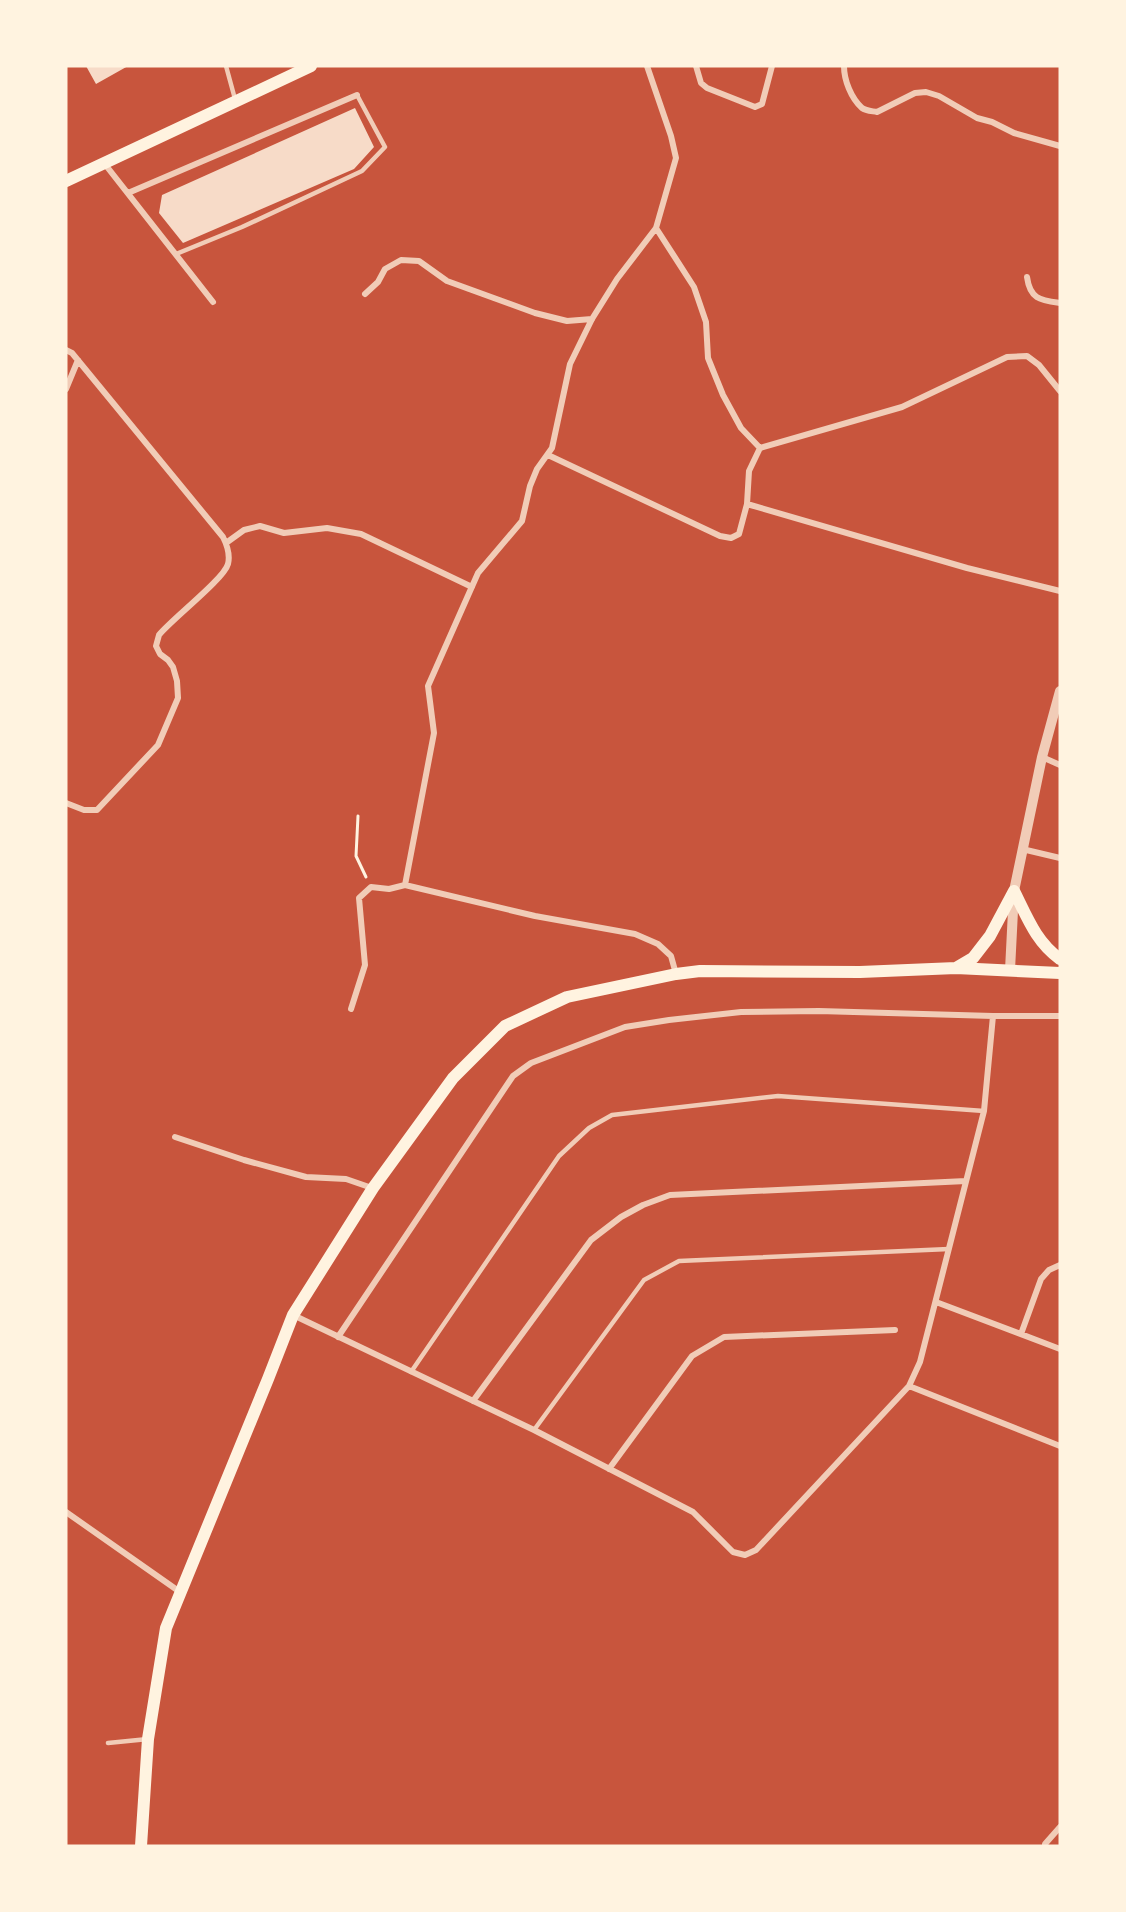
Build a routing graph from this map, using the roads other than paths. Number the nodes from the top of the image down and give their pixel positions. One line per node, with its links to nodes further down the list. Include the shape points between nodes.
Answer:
1 (226, 66): 9 (lane)
2 (311, 66): 7 (main road)
3 (647, 66): 14 (street, via 676,158)
4 (696, 66): 5 (street, via 701,83 707,88 755,107 762,104)
5 (772, 66)
6 (844, 66): 10 (street, via 846,82 863,109 877,112 915,93 926,92 1014,133)
7 (297, 69): 9 (main road)
8 (357, 95): 13 (street); 15 (lane, via 385,147 362,171)
9 (236, 102): 11 (main road)
10 (1060, 146)
11 (104, 163): 12 (main road); 13 (street)
12 (66, 181)
13 (128, 193): 15 (street)
14 (656, 228): 20 (street, via 616,279); 25 (street, via 694,286 706,322 708,358 723,394 741,428)
15 (176, 254): 18 (street)
16 (1027, 277): 19 (street, via 1028,290 1035,296)
17 (365, 294): 20 (street, via 386,269 400,261 419,261 447,281 535,313 567,321)
18 (213, 302)
19 (1060, 303)
20 (592, 319): 26 (street, via 570,364 555,440)
21 (66, 350): 22 (street)
22 (78, 360): 23 (street); 28 (street)
23 (66, 389)
24 (1060, 391): 25 (street, via 1040,365 1027,356 1007,357 903,407)
25 (760, 448): 27 (street, via 749,471)
26 (548, 455): 27 (street, via 720,536 731,538 739,534); 29 (street, via 530,486 522,521 478,573)
27 (747, 504): 30 (street)
28 (226, 543): 29 (street, via 244,530 260,526 284,533 327,528 361,534); 34 (street, via 225,570 159,634 156,646 173,668 178,698 158,745 97,810)
29 (472, 587): 37 (street, via 428,686 434,733)
30 (1060, 591)
31 (1060, 691): 32 (street)
32 (1042, 757): 33 (street); 35 (street)
33 (1060, 765)
34 (66, 803)
35 (1022, 849): 36 (street); 38 (street)
36 (1060, 858)
37 (405, 885): 43 (street, via 535,916 634,934 658,944 671,956); 44 (street, via 389,890 371,887 359,898 365,965)
38 (1014, 891): 39 (main road, via 1033,931 1047,950); 40 (main road, via 990,936 973,958); 41 (street)
39 (1060, 959)
40 (956, 968): 41 (main road); 43 (main road)
41 (1010, 970): 42 (main road)
42 (1060, 973)
43 (676, 974): 50 (main road, via 567,997 506,1026 453,1078)
44 (351, 1009)
45 (993, 1016): 46 (street); 47 (street); 57 (street, via 741,1012 625,1027 531,1063 513,1077)
46 (1060, 1016)
47 (984, 1111): 49 (street); 59 (lane, via 778,1095 612,1115 589,1128 559,1156)
48 (175, 1137): 50 (street, via 306,1177 346,1179)
49 (966, 1180): 51 (street); 61 (street, via 670,1195 643,1204 591,1240)
50 (373, 1188): 54 (main road)
51 (950, 1249): 53 (street); 62 (lane, via 679,1261 644,1280)
52 (1060, 1265): 56 (street, via 1041,1279)
53 (936, 1302): 56 (street); 60 (street, via 920,1362)
54 (293, 1315): 57 (street); 66 (main road)
55 (895, 1330): 64 (street, via 724,1337 692,1356)
56 (1021, 1334): 58 (street)
57 (338, 1337): 59 (street)
58 (1060, 1349)
59 (411, 1372): 61 (street)
60 (909, 1386): 63 (street); 64 (street, via 756,1550 745,1555 734,1552 693,1512)
61 (473, 1401): 62 (street)
62 (534, 1430): 64 (street)
63 (1060, 1446)
64 (609, 1469)
65 (66, 1512): 66 (street)
66 (180, 1592): 67 (main road, via 166,1628)
67 (148, 1739): 68 (lane); 70 (main road)
68 (108, 1743)
69 (1060, 1827): 71 (street)
70 (141, 1846)
71 (1045, 1846)

